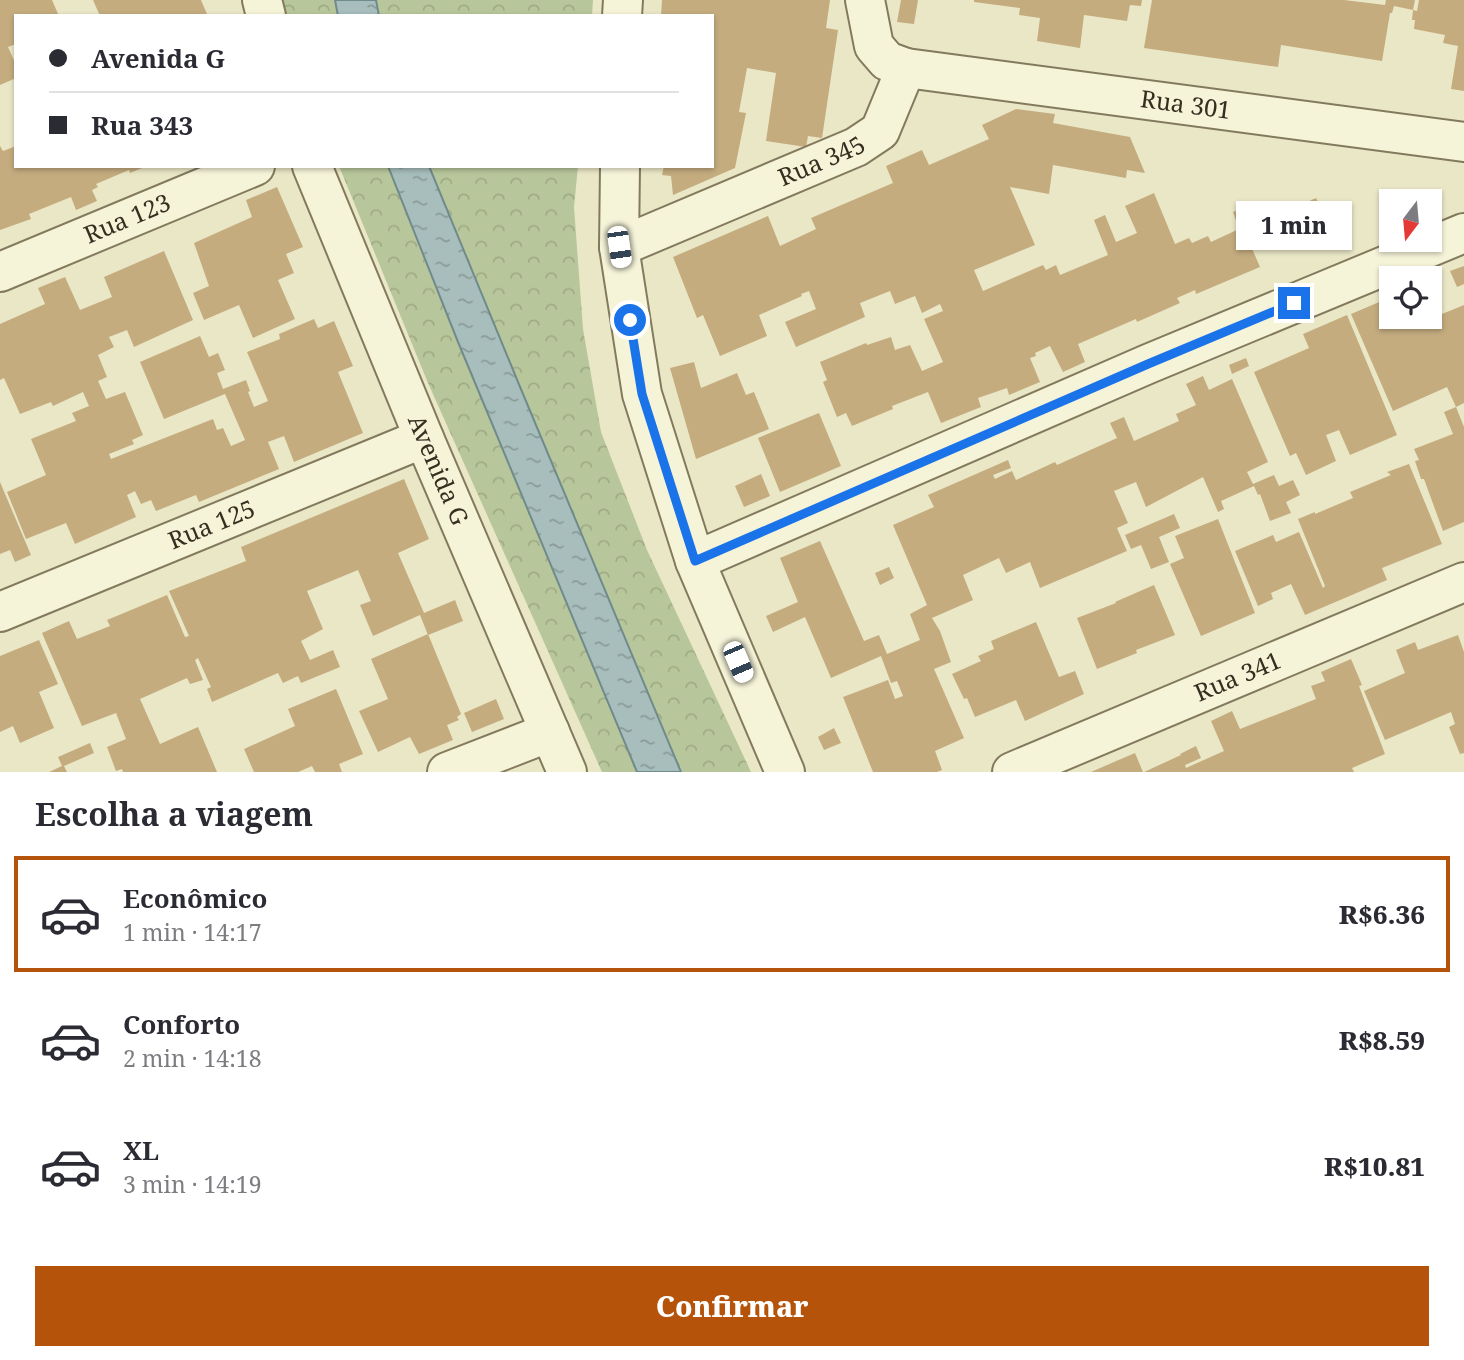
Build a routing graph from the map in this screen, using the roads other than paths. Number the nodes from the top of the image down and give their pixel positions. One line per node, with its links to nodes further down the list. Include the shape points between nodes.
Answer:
1 (865, 0): 2 (street, via 874,46 887,61)
2 (906, 68): 3 (street, Rua 301); 8 (street, Rua 345, via 880,131 856,147)
3 (1464, 142)
4 (251, 168): 9 (street, Rua 123)
5 (313, 168): 10 (street, Avenida G)
6 (620, 168): 8 (street)
7 (1464, 233): 11 (street)
8 (619, 247): 11 (street, via 642,394)
9 (0, 272)
10 (424, 438): 13 (street, Rua 125); 14 (street, Avenida G)
11 (695, 561): 17 (street)
12 (1464, 582): 18 (street, Rua 341)
13 (0, 612)
14 (550, 732): 15 (street); 16 (street, Avenida G)
15 (447, 772)
16 (567, 772)
17 (785, 772)
18 (1012, 772)

